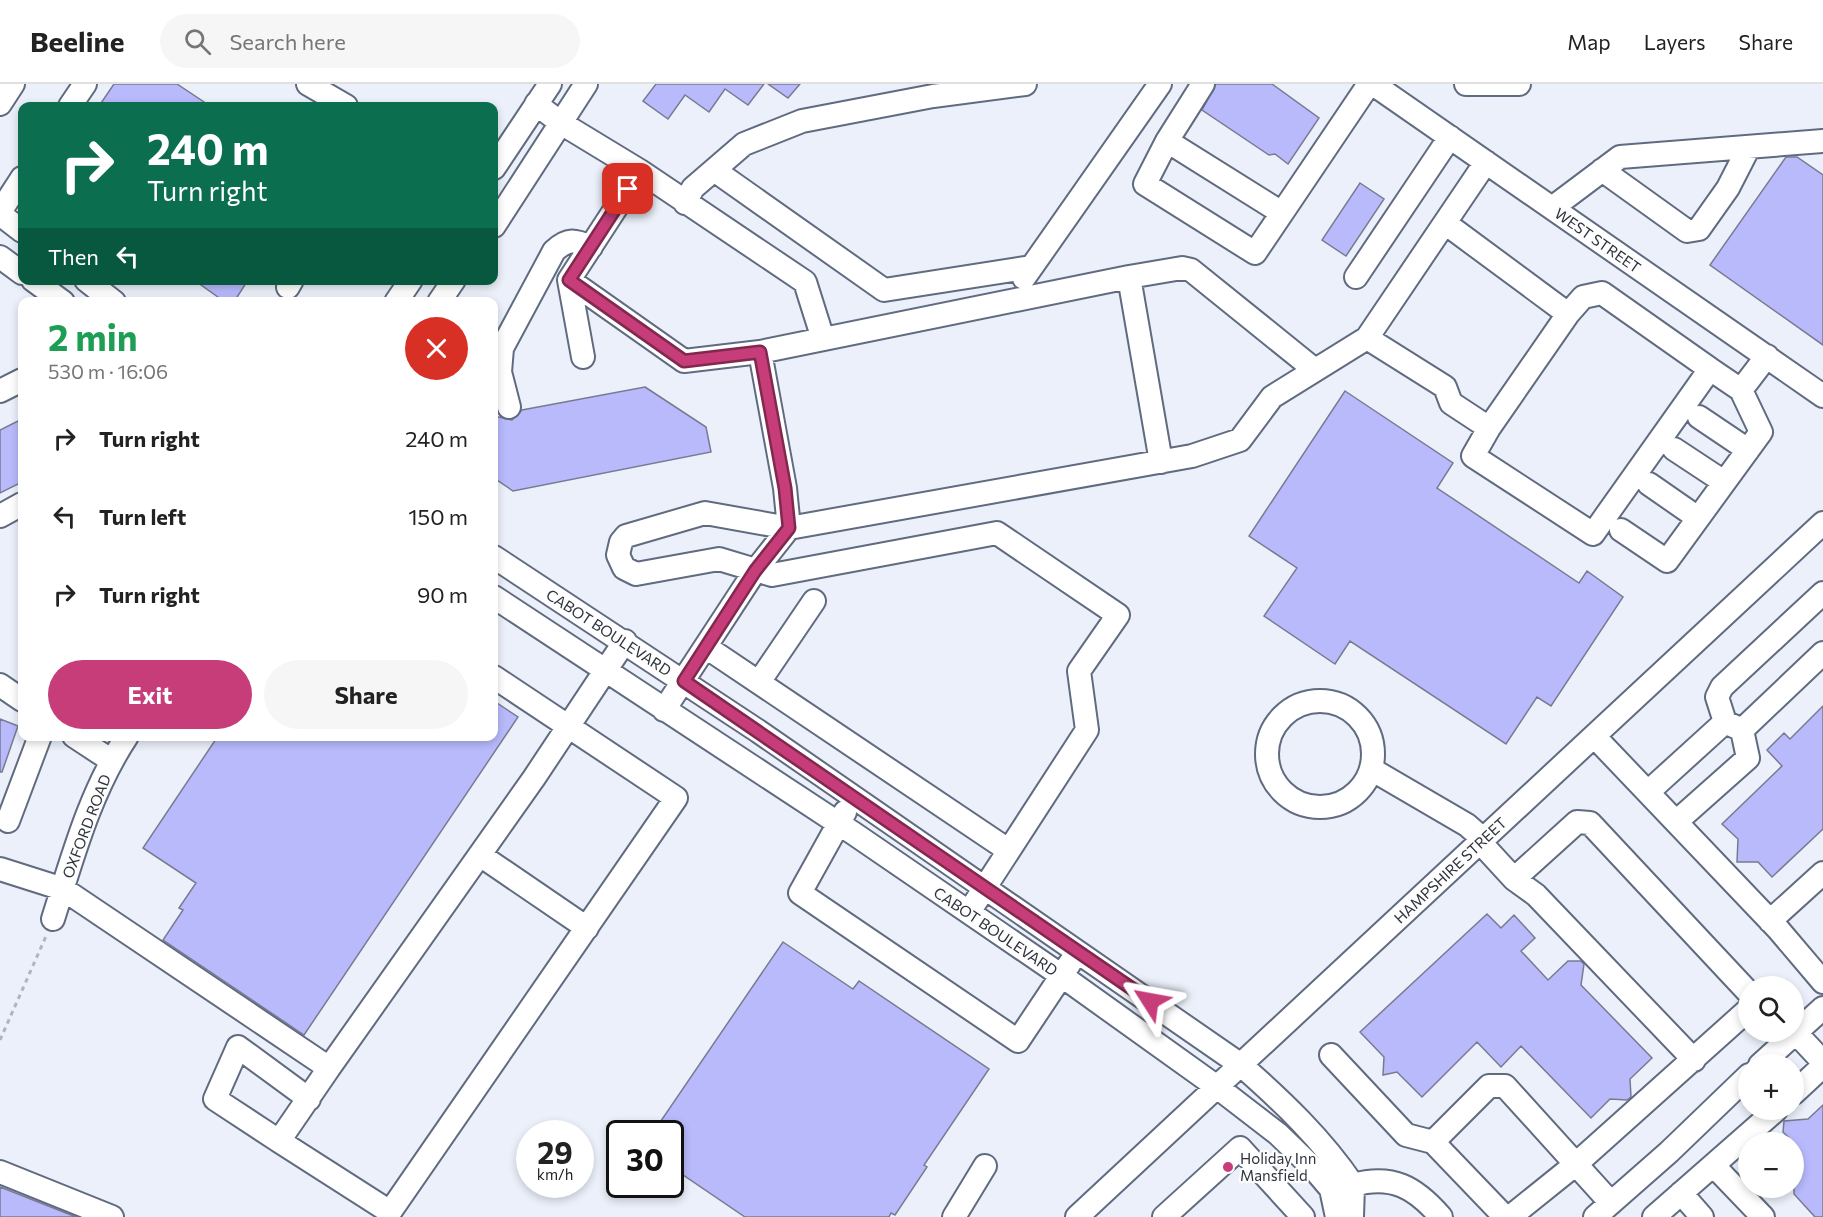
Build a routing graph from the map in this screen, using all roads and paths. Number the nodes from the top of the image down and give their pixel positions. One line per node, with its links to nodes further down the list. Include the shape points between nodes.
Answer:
1 (13, 84): 14 (street)
2 (85, 84): 12 (street)
3 (308, 84): 13 (street)
4 (550, 84): 15 (street)
5 (586, 84): 16 (street)
6 (1025, 84): 23 (street, via 933,96 802,121 744,144)
7 (1160, 84): 36 (street)
8 (1203, 84): 18 (street)
9 (1371, 84): 17 (street, WEST STREET); 31 (street)
10 (1466, 84): 11 (street)
11 (1519, 84)
12 (73, 102)
13 (339, 102)
14 (0, 104)
15 (536, 104): 16 (street); 21 (street)
16 (561, 123): 25 (street); 29 (street)
17 (1450, 137): 22 (street, WEST STREET); 39 (street)
18 (1167, 141): 31 (street); 31 (street, via 1145,184 1255,253)
19 (1823, 141): 20 (street)
20 (1749, 147): 24 (street, via 1620,157); 24 (street, via 1728,188 1699,230 1687,231)
21 (498, 162)
22 (1486, 162): 28 (street, WEST STREET); 32 (street)
23 (714, 170): 27 (street, via 693,188); 36 (street, via 884,290)
24 (1602, 170): 28 (street)
25 (640, 171): 27 (street); 34 (street)
26 (18, 184): 30 (street)
27 (685, 203): 48 (street, via 805,282)
28 (1552, 208): 51 (street, WEST STREET)
29 (498, 211)
30 (0, 213): 33 (street)
31 (1282, 213)
32 (1445, 223): 46 (street); 47 (street)
33 (18, 228)
34 (591, 247): 40 (street); 58 (street, via 574,240 564,241 554,251 502,348 500,372)
35 (0, 258): 37 (street)
36 (1031, 267): 45 (street)
37 (18, 270)
38 (1129, 277): 45 (street); 53 (street, via 1191,270); 63 (street)
39 (1356, 277)
40 (569, 280): 49 (street, via 684,361); 50 (street)
41 (40, 285): 43 (street)
42 (92, 285): 44 (street)
43 (56, 297)
44 (108, 297)
45 (1009, 302): 48 (street)
46 (1568, 314): 52 (street, via 1583,297 1602,293); 60 (street)
47 (1367, 338): 53 (street); 60 (street, via 1445,387 1451,403)
48 (823, 339): 49 (street)
49 (760, 352): 70 (street)
50 (583, 357)
51 (1767, 357): 55 (street); 57 (street, WEST STREET)
52 (1710, 369): 55 (street); 60 (street, via 1593,534 1473,456)
53 (1316, 370): 63 (street, via 1272,397 1240,440)
54 (18, 382): 56 (street)
55 (1741, 390): 62 (street, via 1761,432)
56 (0, 391)
57 (1823, 396)
58 (508, 407)
59 (1700, 417): 62 (street)
60 (1489, 428)
61 (1674, 449): 64 (street)
62 (1748, 450): 64 (street)
63 (1161, 462): 70 (street)
64 (1724, 482): 68 (street)
65 (1649, 484): 68 (street)
66 (18, 506): 67 (street)
67 (0, 516)
68 (1698, 518): 71 (street, via 1667,561)
69 (1822, 526): 89 (street, HAMPSHIRE STREET)
70 (789, 528): 73 (street); 73 (street, via 705,513 632,533 618,548 624,568 636,574 719,559)
71 (1622, 530)
72 (498, 560): 77 (street, CABOT BOULEVARD)
73 (755, 571): 78 (street); 101 (street, via 772,575 997,533 1118,615 1079,671 1087,730)
74 (1823, 593): 88 (street, via 1722,687 1717,697)
75 (498, 600): 80 (street, CABOT BOULEVARD)
76 (814, 601): 83 (street)
77 (625, 641): 80 (street); 82 (street, CABOT BOULEVARD)
78 (706, 647): 82 (street); 83 (street)
79 (1823, 653): 88 (street)
80 (605, 671): 86 (street, CABOT BOULEVARD); 87 (street)
81 (498, 680): 87 (street)
82 (684, 681): 86 (street); 96 (street, CABOT BOULEVARD)
83 (759, 682): 101 (street)
84 (0, 685): 85 (street)
85 (18, 697)
86 (664, 710): 99 (street, CABOT BOULEVARD)
87 (569, 726): 102 (street); 111 (street, via 676,798)
88 (1734, 726): 95 (street); 98 (street, via 1748,758)
89 (1594, 736): 95 (street); 100 (street, HAMPSHIRE STREET)
90 (38, 741): 97 (street)
91 (82, 741): 93 (street)
92 (124, 741): 93 (street, OXFORD ROAD)
93 (112, 760): 107 (street, OXFORD ROAD, via 89,810)
94 (1371, 769): 94 (street, via 1372,749 1367,730 1350,710 1325,700 1299,705 1282,716 1267,745 1270,771 1284,793 1315,806 1335,805 1357,791); 100 (street, via 1467,825)
95 (1648, 792): 98 (street)
96 (856, 798): 99 (street); 106 (street, CABOT BOULEVARD)
97 (8, 821)
98 (1676, 822): 110 (street)
99 (837, 823): 108 (street, CABOT BOULEVARD); 113 (street, via 800,893 1018,1041)
100 (1482, 841): 105 (street); 126 (street, HAMPSHIRE STREET)
101 (1008, 850): 106 (street)
102 (480, 855): 111 (street); 128 (street)
103 (1823, 873): 110 (street)
104 (2, 875): 107 (street)
105 (1514, 879): 114 (street, via 1577,822 1590,823); 124 (street, via 1536,894)
106 (984, 887): 108 (street); 112 (street, CABOT BOULEVARD)
107 (63, 889): 109 (street, OXFORD ROAD); 128 (street)
108 (969, 912): 113 (street, CABOT BOULEVARD)
109 (53, 919): 119 (path)
110 (1770, 921): 115 (street)
111 (587, 928): 134 (street, via 390,1212)
112 (1077, 951): 113 (street); 126 (street, CABOT BOULEVARD)
113 (1062, 976): 131 (street, CABOT BOULEVARD)
114 (1738, 981)
115 (1823, 982)
116 (1823, 1008): 118 (street)
117 (1738, 1020): 124 (street)
118 (1804, 1026)
119 (0, 1040)
120 (1786, 1042): 122 (street)
121 (1804, 1042): 125 (street)
122 (1772, 1054)
123 (1331, 1055): 135 (street, via 1406,1135)
124 (1694, 1060): 137 (street)
125 (1823, 1062)
126 (1241, 1065): 131 (street, HAMPSHIRE STREET); 141 (street, CABOT BOULEVARD, via 1274,1093 1336,1159)
127 (1823, 1066): 129 (street)
128 (329, 1068): 132 (street)
129 (1804, 1084)
130 (1738, 1086): 136 (street)
131 (1217, 1087): 142 (street, CABOT BOULEVARD, via 1278,1134); 146 (street, HAMPSHIRE STREET)
132 (309, 1099): 134 (street); 134 (street, via 238,1047 215,1099)
133 (1765, 1120): 140 (street)
134 (279, 1141)
135 (1433, 1142): 137 (street, via 1489,1086 1505,1086); 152 (street)
136 (1669, 1152): 140 (street); 143 (street)
137 (1576, 1164): 143 (street); 153 (street)
138 (986, 1166): 145 (street)
139 (0, 1172): 144 (street)
140 (1697, 1179): 154 (street); 155 (street); 156 (street)
141 (1353, 1185): 142 (street); 150 (street); 151 (street, via 1374,1179 1392,1180 1415,1193)
142 (1331, 1189): 149 (street)
143 (1603, 1210)
144 (112, 1217)
145 (955, 1217)
146 (1077, 1217)
147 (1164, 1217): 148 (street, via 1240,1148)
148 (1303, 1217)
149 (1337, 1217)
150 (1352, 1217)
151 (1441, 1217)
152 (1504, 1217)
153 (1510, 1217)
154 (1654, 1217)
155 (1702, 1217)
156 (1763, 1217)

